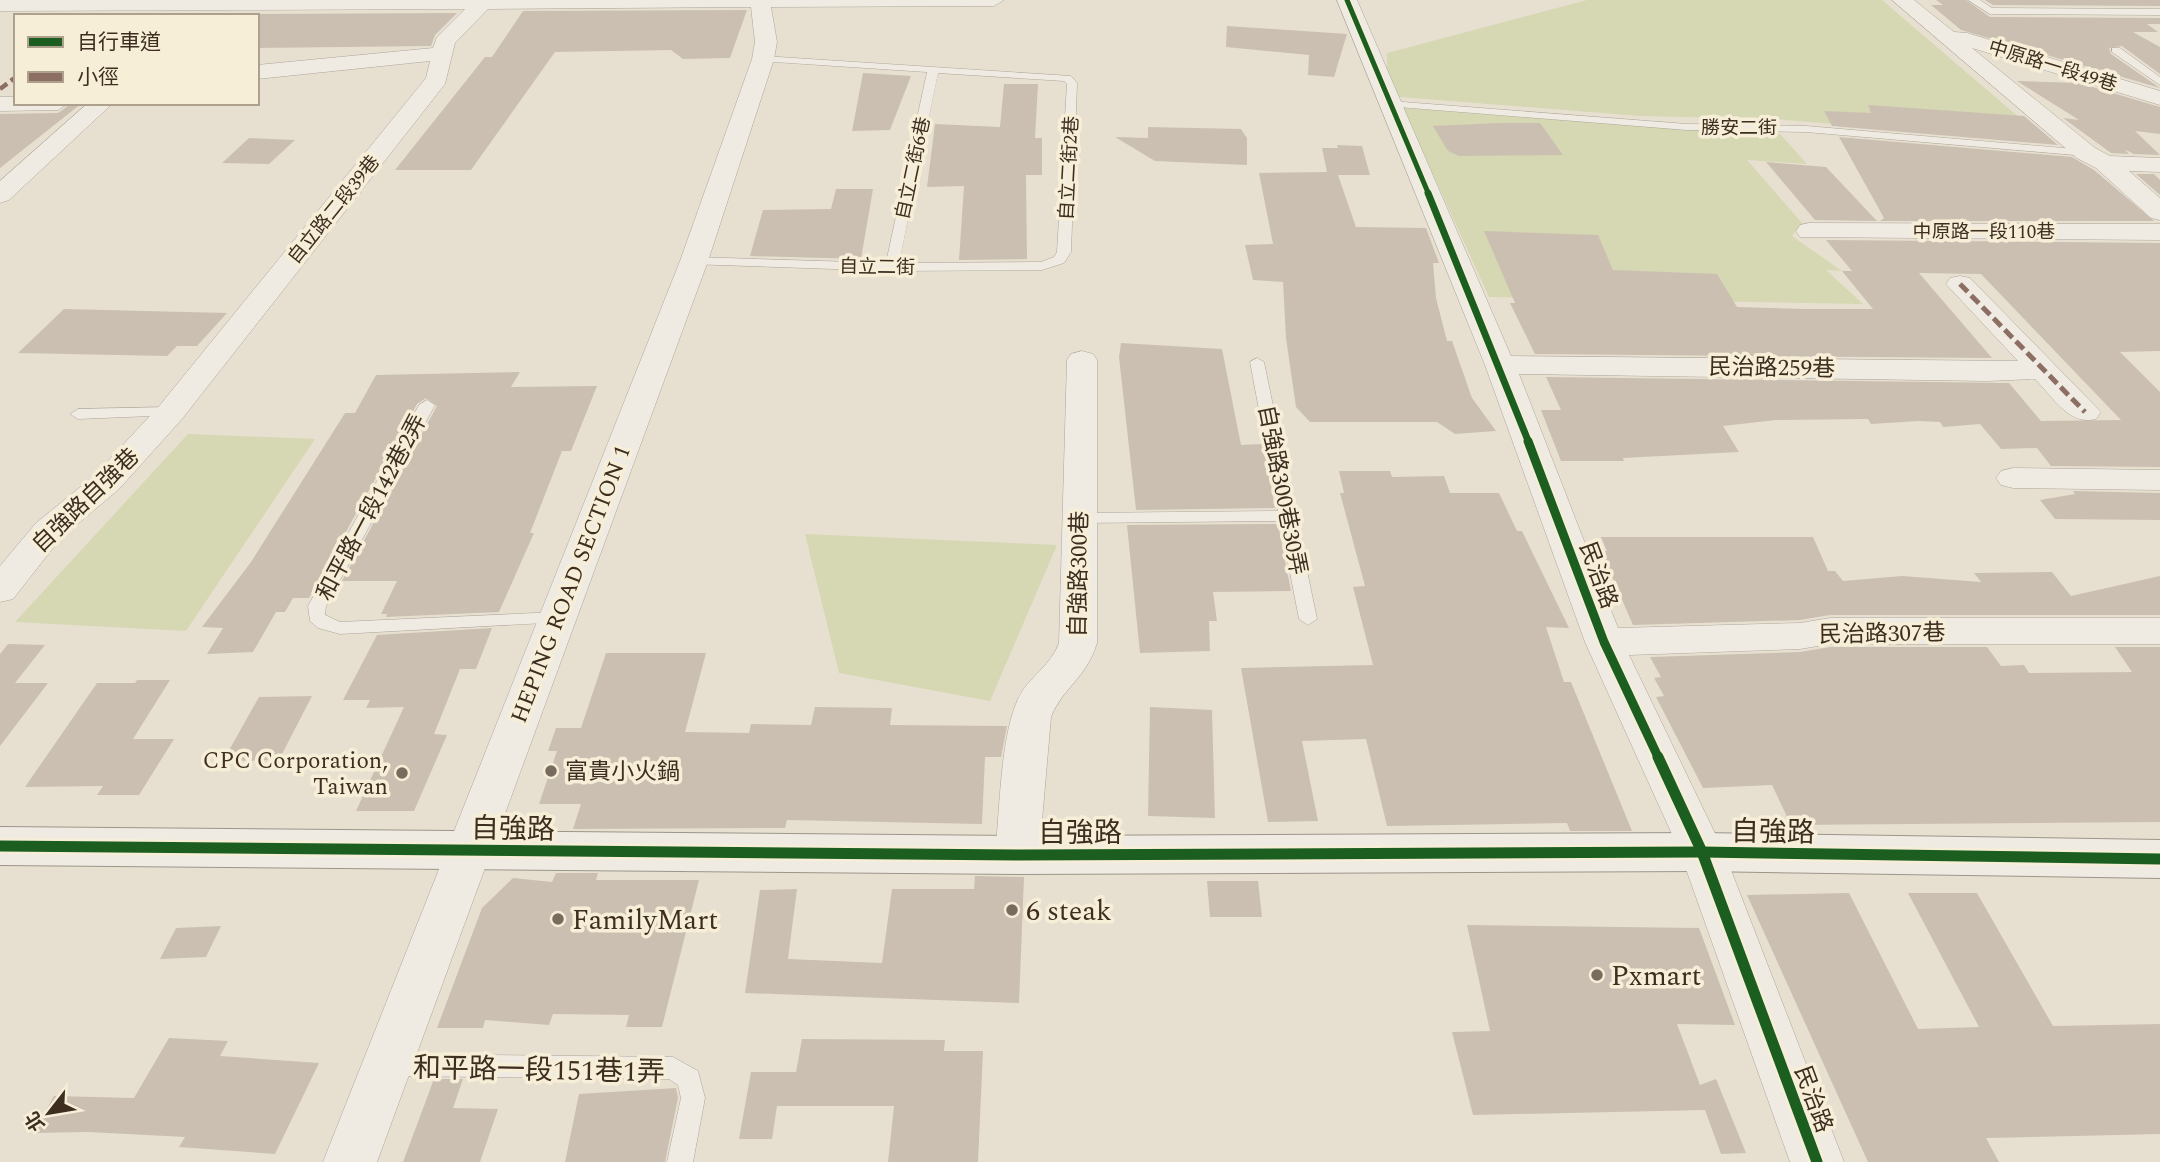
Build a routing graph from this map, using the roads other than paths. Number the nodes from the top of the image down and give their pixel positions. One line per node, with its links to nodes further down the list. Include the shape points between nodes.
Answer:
1 (994, 0): 5 (street)
2 (1347, 0): 18 (street, 民治路)
3 (1902, 0): 10 (street)
4 (1973, 0): 9 (lane, via 1990,11)
5 (760, 1): 6 (street); 13 (street, HEPING ROAD SECTION 1, via 766,42)
6 (482, 3): 8 (street); 12 (street, 自立路二段39巷, via 445,42)
7 (0, 5): 8 (street)
8 (225, 10)
9 (2160, 12)
10 (1945, 33): 17 (street, 中原路一段49巷); 20 (street)
11 (2116, 50): 16 (lane)
12 (443, 53): 15 (street); 35 (street, 自立路二段39巷, via 437,79)
13 (763, 59): 14 (lane); 27 (street, HEPING ROAD SECTION 1)
14 (933, 70): 26 (lane, 自立二街2巷, via 1067,78 1073,83); 28 (lane, 自立二街6巷)
15 (259, 72)
16 (2160, 82)
17 (2160, 98)
18 (1390, 104): 20 (lane, 勝安二街, via 1687,127 1806,129); 32 (street, 民治路)
19 (100, 105): 22 (street)
20 (2096, 158): 21 (street, 勝安二街); 23 (street)
21 (2160, 165)
22 (0, 195)
23 (2160, 212)
24 (1809, 231): 25 (street, 中原路一段110巷)
25 (2160, 232)
26 (1059, 260): 28 (lane, 自立二街, via 1042,266)
27 (694, 261): 28 (lane, 自立二街); 43 (street, HEPING ROAD SECTION 1)
28 (892, 267)
29 (1960, 285): 33 (street)
30 (1082, 360): 41 (street, 自強路300巷)
31 (1257, 362): 40 (lane, 自強路300巷30弄)
32 (1500, 365): 33 (street, 民治路259巷); 46 (street, 民治路)
33 (2043, 369): 36 (street)
34 (426, 405): 43 (lane, 和平路一段142巷2弄, via 317,606 316,617 340,628)
35 (171, 412): 37 (lane); 42 (street, 自強路自強巷, via 107,482 48,531)
36 (2085, 412)
37 (78, 414)
38 (2013, 478): 39 (street)
39 (2160, 480)
40 (1289, 516): 41 (lane); 44 (lane, 自強路300巷30弄)
41 (1080, 518): 50 (street, 自強路300巷, via 1078,643 1072,662 1039,697 1031,717)
42 (0, 590)
43 (557, 618): 48 (street, HEPING ROAD SECTION 1)
44 (1308, 619)
45 (2160, 631): 46 (street, 民治路307巷, via 1830,631 1800,636)
46 (1604, 642): 49 (street, 民治路)
47 (0, 846): 48 (street, 自強路)
48 (468, 850): 50 (street, 自強路); 52 (street, HEPING ROAD SECTION 1)
49 (1702, 852): 50 (street, 自強路); 51 (street, 自強路); 55 (street, 民治路)
50 (1017, 855)
51 (2160, 859)
52 (387, 1065): 53 (street, HEPING ROAD SECTION 1); 54 (lane, 和平路一段151巷1弄, via 673,1068 690,1079 693,1098)
53 (350, 1162)
54 (680, 1162)
55 (1817, 1162)

